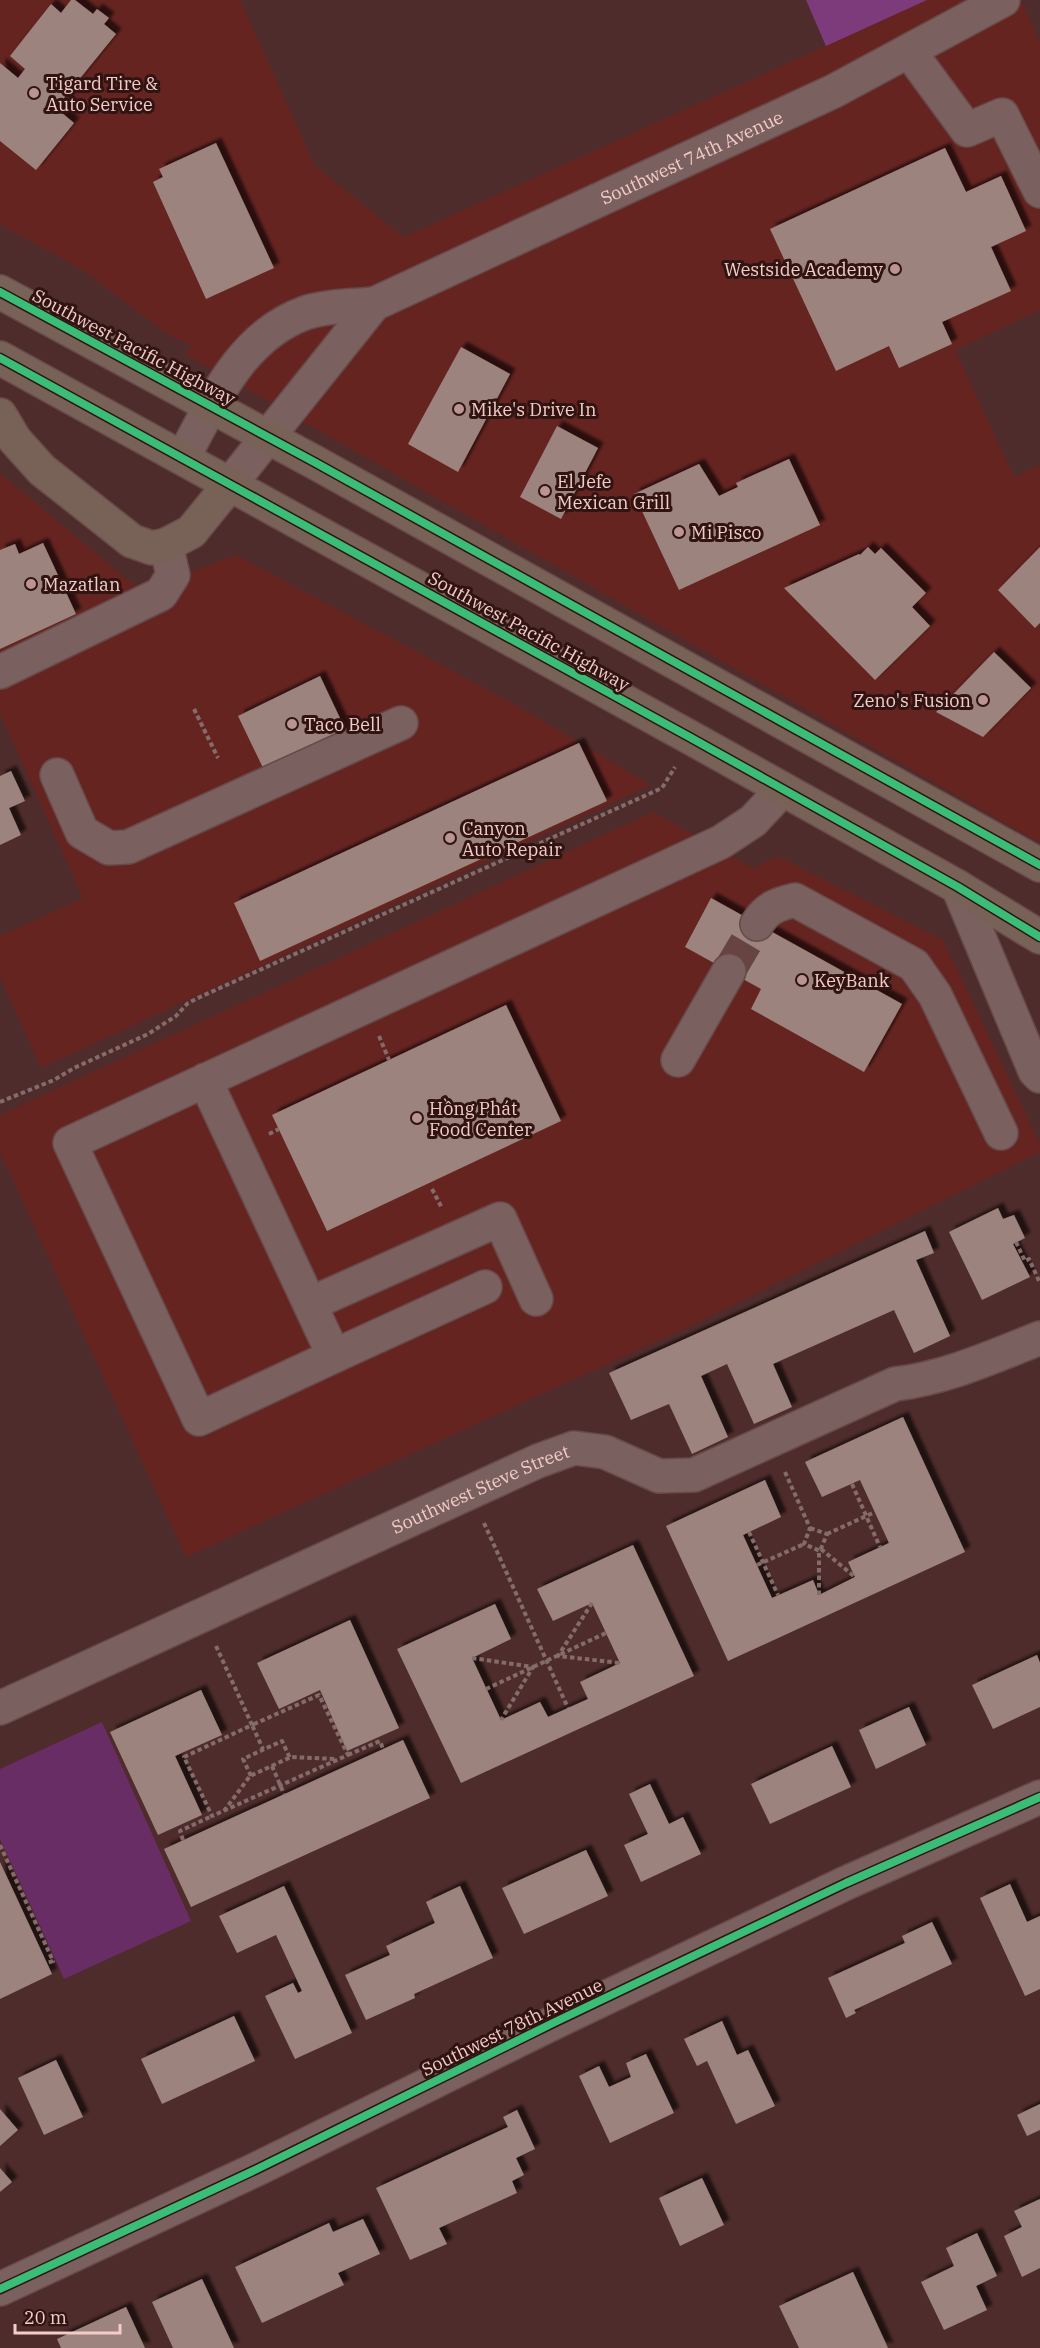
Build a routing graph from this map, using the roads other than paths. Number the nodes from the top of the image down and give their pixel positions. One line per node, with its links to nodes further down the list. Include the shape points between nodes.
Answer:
1 (1004, 0): 2 (street, Southwest 74th Avenue)
2 (909, 51): 3 (street, via 967,130 1002,115); 5 (street, Southwest 74th Avenue, via 815,100)
3 (1040, 191)
4 (0, 292): 7 (highway, Southwest Pacific Highway)
5 (374, 304): 7 (street, Southwest 74th Avenue, via 307,312 281,324 248,352); 9 (street, Southwest 74th Avenue)
6 (0, 358): 10 (highway, Southwest Pacific Highway)
7 (211, 405): 9 (highway, Southwest Pacific Highway); 10 (street, Southwest 74th Avenue)
8 (0, 415): 12 (highway, via 15,440 42,470 132,541 152,548)
9 (268, 437): 11 (street, Southwest 74th Avenue); 17 (highway, Southwest Pacific Highway)
10 (183, 458): 11 (highway, Southwest Pacific Highway)
11 (231, 483): 12 (highway, via 196,527); 16 (highway, Southwest Pacific Highway)
12 (166, 545): 13 (street, via 173,575 161,594)
13 (0, 672)
14 (401, 723): 15 (street, via 128,847 109,848 82,832)
15 (57, 775)
16 (782, 790): 18 (highway, Southwest Pacific Highway); 24 (street, via 753,821 721,842)
17 (1040, 865)
18 (958, 887): 20 (highway, Southwest Pacific Highway); 23 (street)
19 (757, 924): 25 (street, via 763,913 775,905 795,900 914,965 935,994)
20 (1040, 937)
21 (729, 971): 22 (street)
22 (678, 1060)
23 (1040, 1076)
24 (205, 1080): 28 (street); 30 (street, via 70,1143 199,1419)
25 (1001, 1133)
26 (485, 1287): 30 (street)
27 (536, 1299): 28 (street, via 500,1219)
28 (310, 1304): 30 (street)
29 (1040, 1338): 31 (street, Southwest Steve Street, via 958,1371 925,1381 895,1384 694,1475 659,1476 605,1452 574,1448)
30 (334, 1356)
31 (0, 1708)
32 (1040, 1797): 33 (street, Southwest 78th Avenue, via 846,1882 257,2169)
33 (0, 2289)

